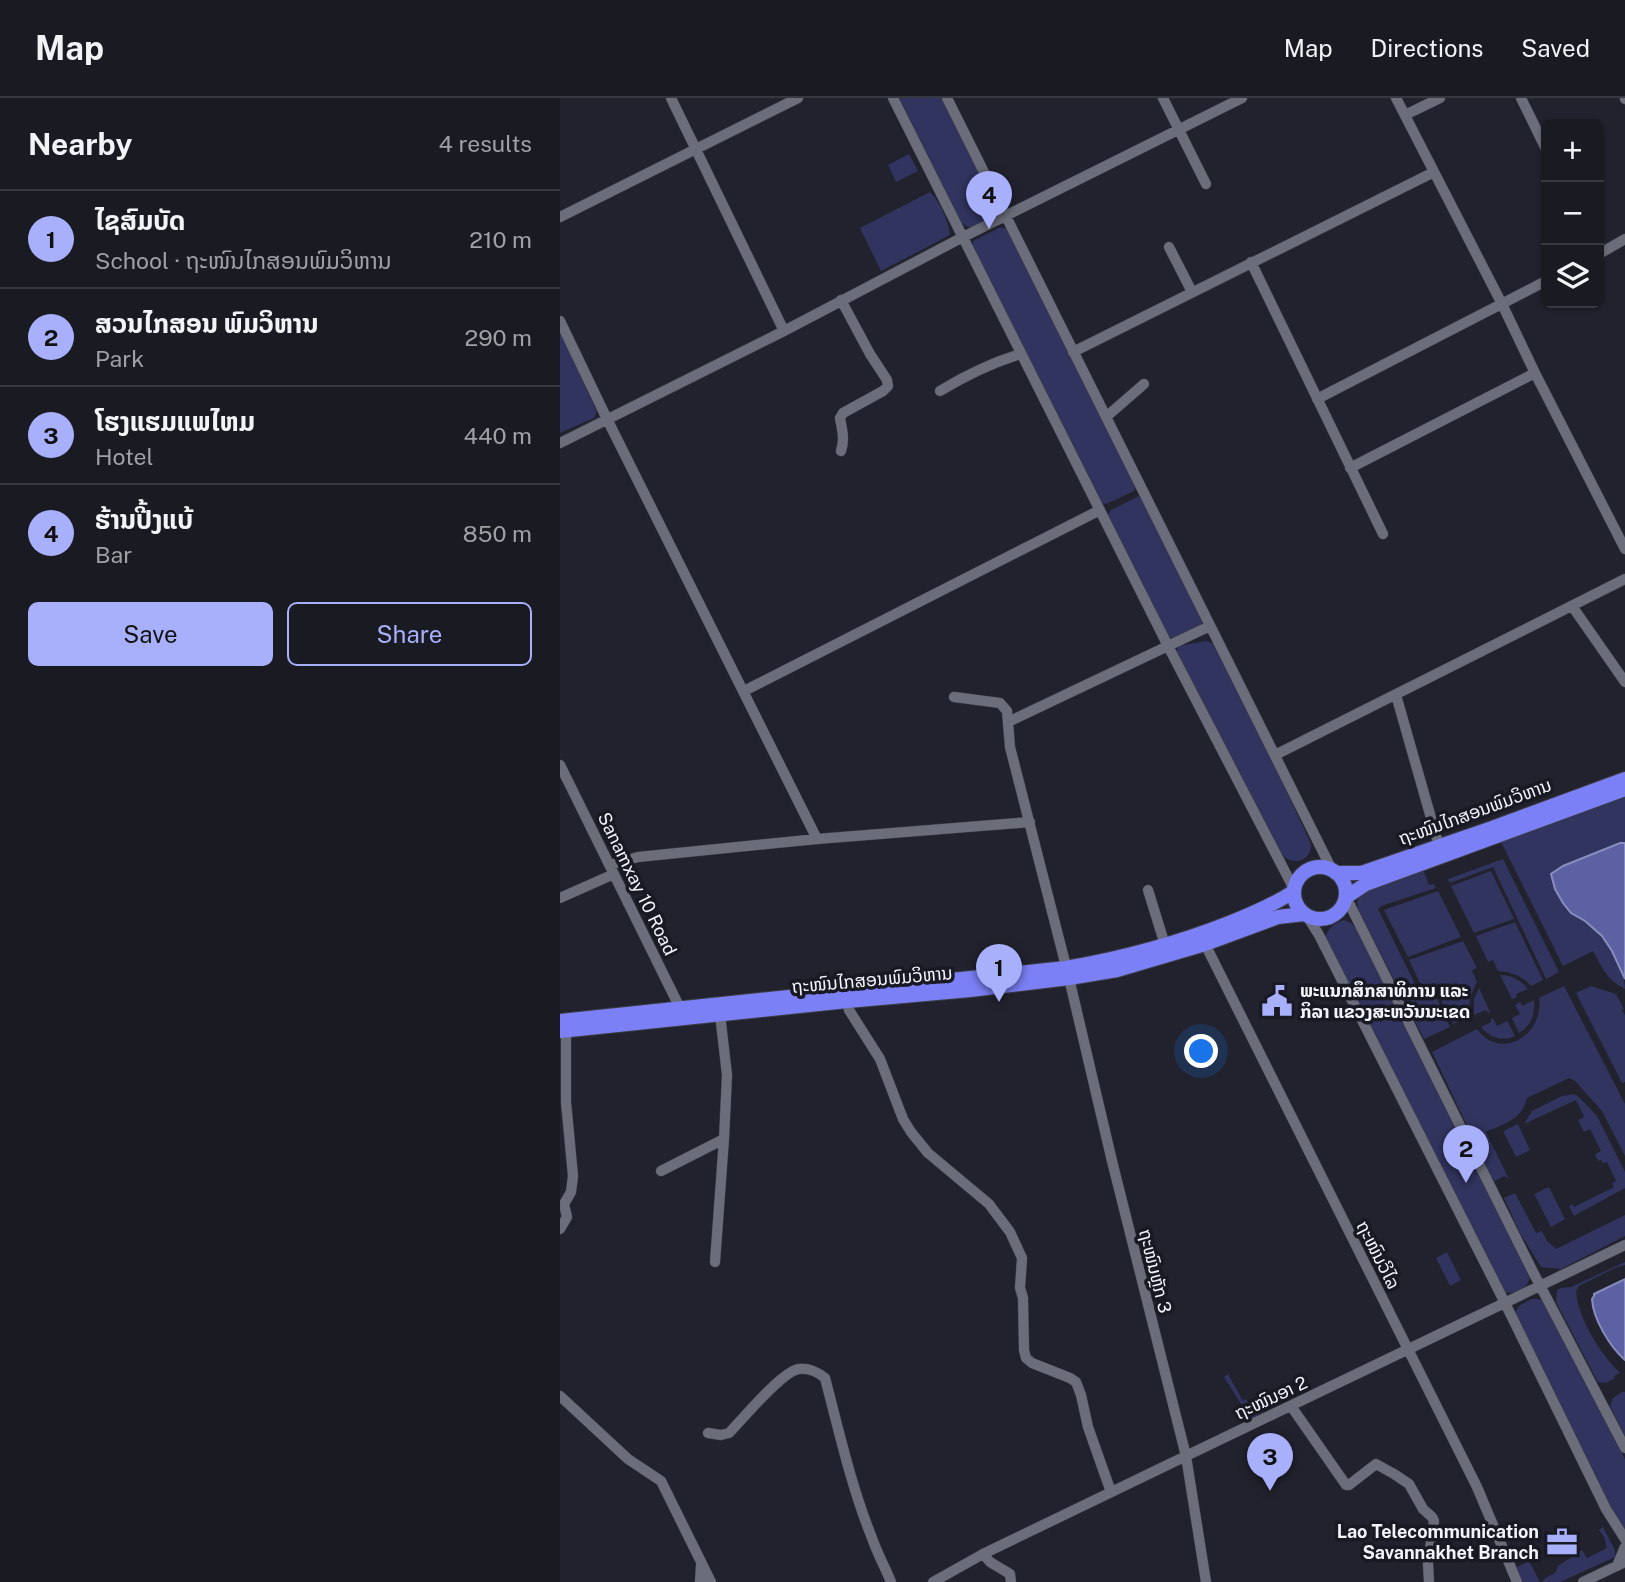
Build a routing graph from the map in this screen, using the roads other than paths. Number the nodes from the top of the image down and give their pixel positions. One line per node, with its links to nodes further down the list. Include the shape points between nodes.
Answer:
1 (671, 98): 13 (street)
2 (798, 98): 13 (street)
3 (893, 98): 18 (street)
4 (947, 98): 16 (street)
5 (1163, 98): 11 (street)
6 (1242, 98): 11 (street)
7 (1396, 98): 10 (street)
8 (1440, 98): 10 (street)
9 (1521, 98): 12 (street)
10 (1405, 115): 14 (street)
11 (1178, 129): 15 (street); 16 (street)
12 (1541, 139)
13 (694, 149): 17 (street); 28 (street)
14 (1434, 172): 22 (street); 26 (street)
15 (1206, 184)
16 (1006, 216): 18 (street); 29 (street)
17 (560, 217)
18 (963, 237): 25 (street); 30 (street)
19 (1625, 239): 21 (street)
20 (1169, 247): 24 (street)
21 (1604, 251)
22 (1251, 262): 24 (street); 34 (street)
23 (1541, 284): 26 (street)
24 (1192, 292): 29 (street)
25 (841, 300): 28 (street); 38 (street, via 888,386 843,413)
26 (1502, 304): 31 (street); 34 (street)
27 (560, 321): 36 (street)
28 (784, 331): 36 (street)
29 (1073, 352): 35 (street)
30 (1020, 354): 33 (street, via 991,363); 40 (street)
31 (1535, 373): 39 (street); 42 (street)
32 (1144, 384): 35 (street)
33 (940, 391)
34 (1317, 399): 39 (street)
35 (1106, 418): 45 (street)
36 (607, 419): 37 (street); 48 (street)
37 (560, 443)
38 (841, 451)
39 (1350, 468): 41 (street)
40 (1100, 510): 46 (street); 48 (street)
41 (1383, 534)
42 (1625, 549)
43 (1625, 579): 44 (street)
44 (1572, 606): 47 (street); 49 (street)
45 (1210, 626): 46 (street); 52 (street)
46 (1168, 646): 51 (street); 62 (street)
47 (1625, 681)
48 (744, 691): 57 (street)
49 (1396, 695): 52 (street); 58 (street)
50 (954, 697): 51 (street, via 1000,703)
51 (1008, 722): 56 (street, ຖະໜົນຫຼັກ 3)
52 (1275, 755): 60 (street)
53 (560, 765): 59 (street, Sanamxay 10 Road)
54 (1625, 779): 58 (highway, ຖະໜົນໄກສອນພົມວິຫານ)
55 (1625, 789): 58 (highway, ຖະໜົນໄກສອນພົມວິຫານ)
56 (1030, 822): 57 (street); 68 (street, ຖະໜົນຫຼັກ 3)
57 (817, 839): 59 (street, via 638,857)
58 (1433, 852): 60 (highway, ຖະໜົນໄກສອນພົມວິຫານ, via 1361,873); 63 (highway, ຖະໜົນໄກສອນພົມວິຫານ)
59 (612, 870): 64 (street); 71 (street, Sanamxay 10 Road)
60 (1334, 871): 62 (highway, via 1322,867 1308,870); 63 (highway, via 1344,884)
61 (1148, 890): 67 (street)
62 (1294, 891): 65 (highway, via 1297,906); 67 (highway, ຖະໜົນໄກສອນພົມວິຫານ, via 1273,905)
63 (1346, 897): 65 (highway, via 1332,916 1317,919); 79 (street)
64 (560, 898)
65 (1306, 915): 66 (highway, ຖະໜົນໄກສອນພົມວິຫານ, via 1278,917); 80 (street)
66 (1205, 944): 68 (highway, ຖະໜົນໄກສອນພົມວິຫານ, via 1117,970); 81 (street, ຖະໜົນວິໄລ)
67 (1164, 945): 68 (highway, ຖະໜົນໄກສອນພົມວິຫານ)
68 (1068, 973): 69 (highway, ຖະໜົນໄກສອນພົມວິຫານ); 86 (street, ຖະໜົນຫຼັກ 3)
69 (922, 989): 70 (highway, ຖະໜົນໄກສອນພົມວິຫານ); 71 (highway, ຖະໜົນໄກສອນພົມວິຫານ)
70 (847, 1001): 72 (highway, ຖະໜົນໄກສອນພົມວິຫານ); 87 (street, via 880,1059 911,1132 928,1153 989,1204 1010,1232 1022,1258 1026,1358 1076,1382)
71 (680, 1013): 72 (highway, ຖະໜົນໄກສອນພົມວິຫານ); 73 (highway, ຖະໜົນໄກສອນພົມວິຫານ)
72 (720, 1014): 74 (street, via 727,1075)
73 (562, 1027): 76 (street, via 573,1176 564,1204 567,1217)
74 (724, 1139): 75 (street); 78 (street)
75 (661, 1171)
76 (560, 1229)
77 (1625, 1245): 79 (street, ຖະໜົນອາ 2)
78 (715, 1262)
79 (1541, 1286): 80 (street, ຖະໜົນອາ 2); 85 (street)
80 (1505, 1303): 81 (street, ຖະໜົນອາ 2); 88 (street)
81 (1408, 1350): 83 (street, ຖະໜົນອາ 2); 100 (street, ຖະໜົນວິໄລ, via 1477,1487)
82 (560, 1396): 91 (street, via 628,1459 660,1481)
83 (1291, 1406): 86 (street, ຖະໜົນອາ 2); 99 (street, via 1346,1485 1376,1464 1412,1488 1434,1521)
84 (708, 1433): 95 (street, via 729,1433 793,1371 818,1372 825,1378 863,1512)
85 (1625, 1448)
86 (1185, 1456): 87 (street, ຖະໜົນອາ 2); 98 (street, ຖະໜົນຫຼັກ 3)
87 (1111, 1492): 90 (street, ຖະໜົນອາ 2)
88 (1625, 1539)
89 (1625, 1548): 92 (street)
90 (984, 1555): 96 (street, ຖະໜົນອາ 2); 97 (street, via 1010,1574)
91 (701, 1564): 93 (street); 94 (street)
92 (1622, 1565): 101 (street)
93 (700, 1582)
94 (711, 1582)
95 (891, 1582)
96 (933, 1582)
97 (1012, 1582)
98 (1206, 1582)
99 (1429, 1582)
100 (1517, 1582)
101 (1583, 1582)

